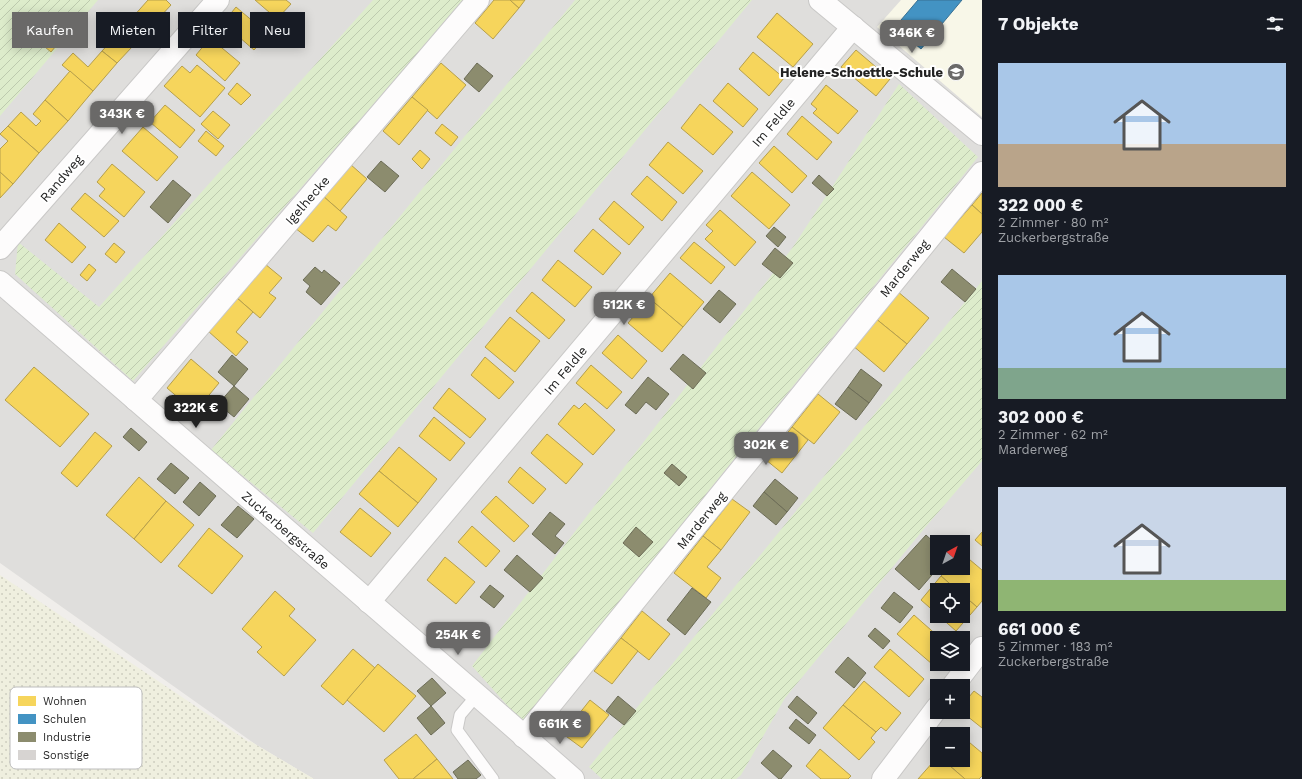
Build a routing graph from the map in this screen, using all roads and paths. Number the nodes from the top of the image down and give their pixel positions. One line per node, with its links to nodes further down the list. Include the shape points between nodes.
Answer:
1 (218, 0): 7 (street, Randweg)
2 (478, 0): 9 (street, Igelhecke)
3 (820, 0): 4 (street)
4 (853, 28): 5 (street); 10 (street, Im Feldle)
5 (982, 134)
6 (982, 173): 15 (street, Marderweg)
7 (0, 248)
8 (0, 282): 9 (street, Zuckerbergstraße)
9 (136, 400): 10 (street, Zuckerbergstraße)
10 (369, 602): 13 (street, Zuckerbergstraße)
11 (982, 648): 12 (street)
12 (958, 679)
13 (477, 695): 15 (street, Zuckerbergstraße); 16 (lane, via 460,714 457,730)
14 (930, 717): 18 (street)
15 (524, 737): 17 (street, Zuckerbergstraße)
16 (493, 779)
17 (573, 779)
18 (883, 779)

